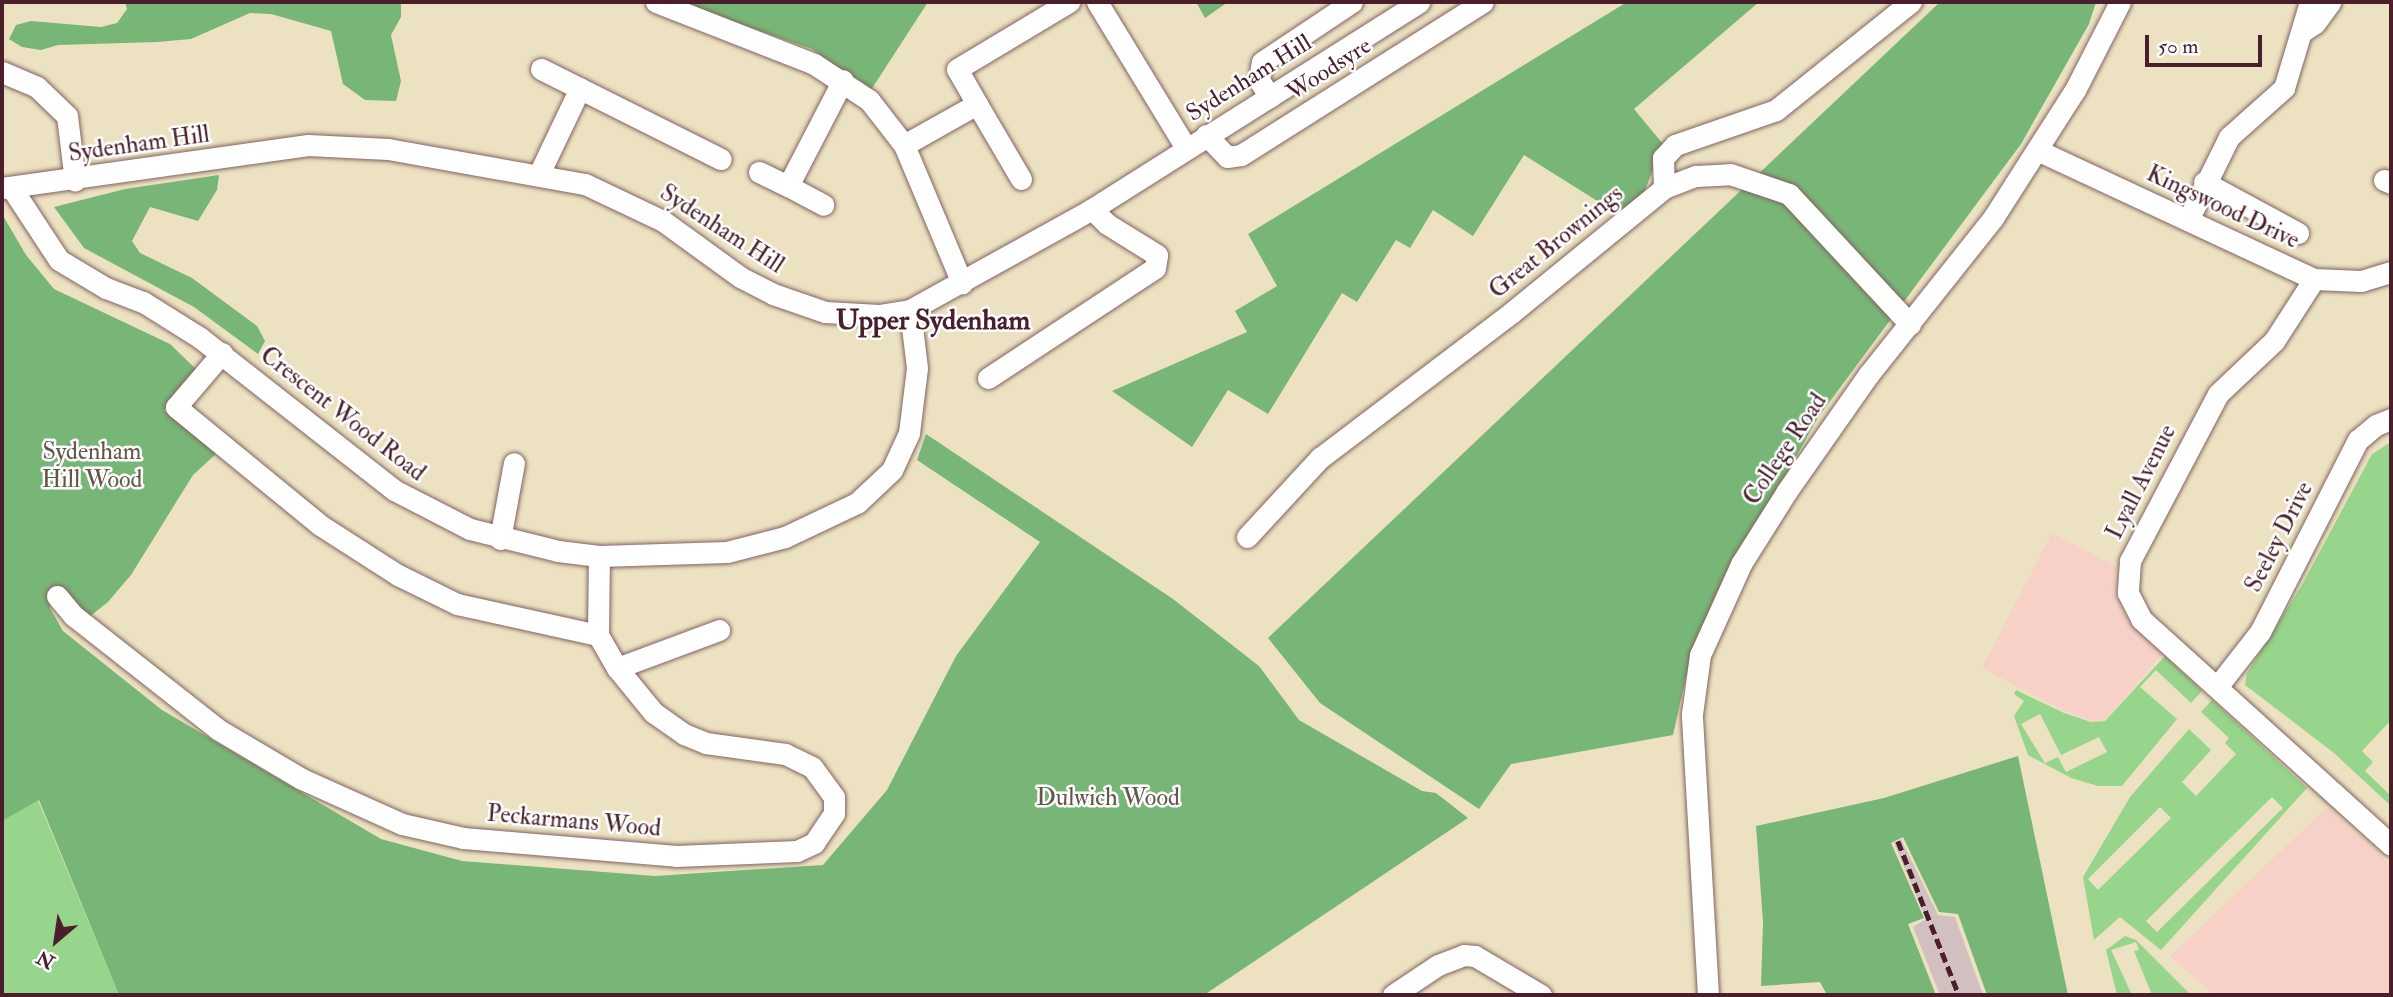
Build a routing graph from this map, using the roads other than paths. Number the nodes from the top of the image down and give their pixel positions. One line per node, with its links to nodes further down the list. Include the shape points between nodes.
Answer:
1 (656, 2): 14 (street, via 814,64)
2 (1069, 2): 17 (street, via 957,69)
3 (1097, 2): 20 (street)
4 (1352, 2): 16 (street, via 1262,62 1259,80)
5 (1419, 2): 16 (street, Sydenham Hill)
6 (1483, 2): 18 (street, Woodsyre, via 1241,156 1227,157)
7 (1910, 2): 30 (street, via 1776,110 1675,145 1663,158)
8 (2120, 2): 21 (street, College Road, via 2101,45)
9 (2310, 2): 11 (street)
10 (2330, 2): 11 (street)
11 (2303, 31): 27 (street, via 2284,88 2229,137)
12 (541, 69): 15 (street)
13 (2, 72): 26 (street, via 37,87 67,116)
14 (843, 80): 19 (street, via 869,100); 28 (street)
15 (580, 88): 22 (street); 24 (street)
16 (1270, 97): 18 (street, Sydenham Hill)
17 (977, 104): 19 (street); 25 (street)
18 (1206, 135): 20 (street, Sydenham Hill)
19 (904, 145): 37 (street)
20 (1186, 148): 32 (street, Sydenham Hill)
21 (2037, 150): 33 (street, Kingswood Drive); 39 (street, College Road, via 1953,274)
22 (721, 159)
23 (759, 172): 28 (street)
24 (539, 174): 26 (street, Sydenham Hill, via 354,145 308,145); 38 (street, Sydenham Hill, via 615,195 663,221 740,277 798,305 879,315)
25 (1021, 180)
26 (75, 181): 29 (street, Sydenham Hill)
27 (2204, 182): 33 (street); 34 (street)
28 (788, 186): 31 (street)
29 (6, 188): 40 (street, Crescent Wood Road, via 59,260 106,288 143,302)
30 (1664, 188): 39 (street, Great Brownings, via 1696,176 1730,174 1789,194); 44 (street, Great Brownings, via 1511,313 1320,458)
31 (823, 205)
32 (1092, 209): 37 (street, Sydenham Hill); 41 (street, via 1157,255 1154,268)
33 (2188, 220): 36 (street, Kingswood Drive)
34 (2298, 233)
35 (2391, 272): 36 (street, Kingswood Drive, via 2361,281)
36 (2314, 279): 51 (street, Lyall Avenue, via 2274,341 2218,394 2130,561 2127,579 2132,607)
37 (962, 283): 38 (street, Sydenham Hill)
38 (910, 310): 46 (street, Crescent Wood Road, via 917,368 913,417 892,470 876,488 808,527 761,544 691,555)
39 (1910, 324): 55 (street, College Road, via 1828,430 1750,548 1700,655 1692,725)
40 (222, 353): 45 (street, Crescent Wood Road, via 394,491 428,511); 49 (street, via 176,407 320,526 398,575 457,604)
41 (988, 377)
42 (2391, 419): 51 (street, Seeley Drive, via 2357,440 2260,632)
43 (514, 463): 45 (street)
44 (1247, 537)
45 (500, 539): 46 (street, Crescent Wood Road)
46 (599, 556): 49 (street)
47 (57, 596): 50 (street, Peckarmans Wood, via 74,616 219,730 302,779 402,824 463,838 676,856 797,851 814,843 834,813 834,797 812,767 785,754 706,743 684,734 653,712)
48 (719, 630): 50 (street)
49 (598, 635): 50 (street, Peckarmans Wood)
50 (617, 668)
51 (2217, 687): 52 (street, Lyall Avenue)
52 (2391, 845)
53 (1393, 995): 54 (street, via 1438,965 1464,955 1475,956)
54 (1541, 995)
55 (1708, 995)

